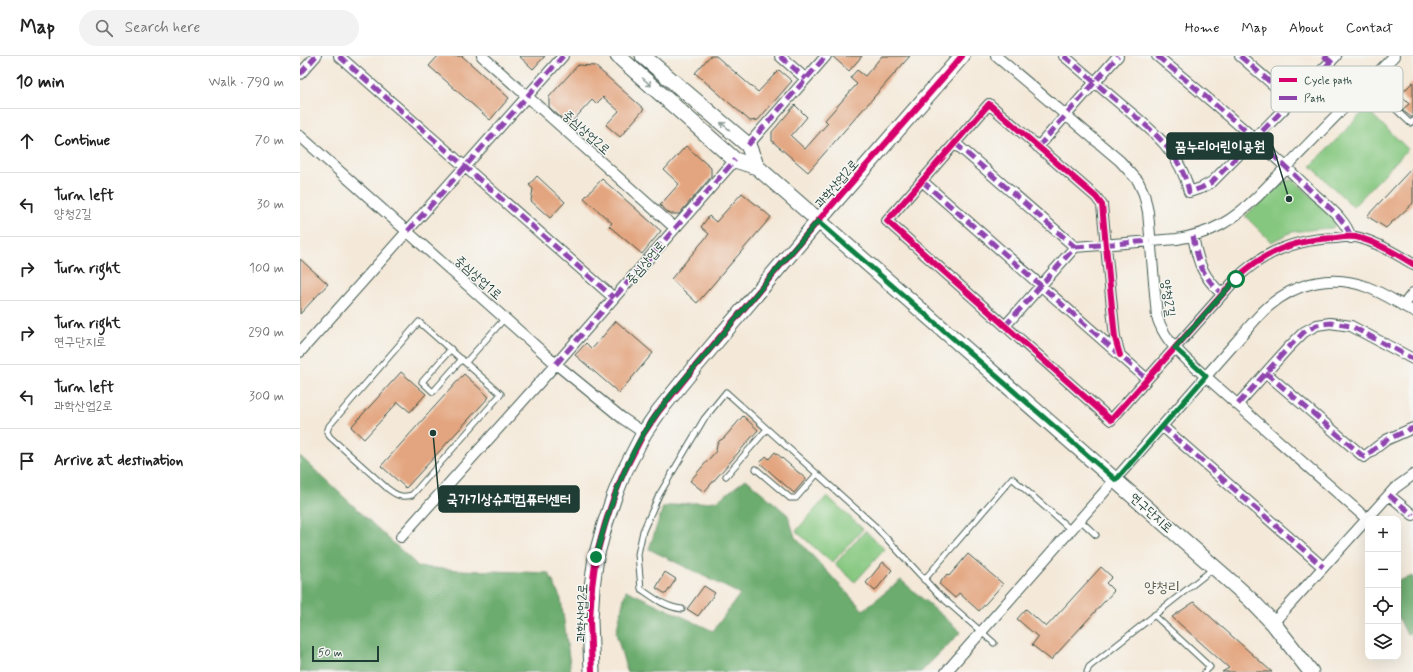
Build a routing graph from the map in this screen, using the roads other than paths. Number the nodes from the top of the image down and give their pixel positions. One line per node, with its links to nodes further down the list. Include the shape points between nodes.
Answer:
1 (316, 56): 19 (street)
2 (339, 56): 35 (street)
3 (482, 56): 23 (street, 중심상업2로)
4 (563, 56): 23 (street)
5 (618, 56): 34 (street, one-way to 34)
6 (643, 56): 32 (street, one-way to 6)
7 (780, 56): 20 (street)
8 (826, 56): 20 (street)
9 (962, 56): 39 (street, 과학산업2로)
10 (996, 56): 27 (street, 양청2길)
11 (1064, 56): 21 (street)
12 (1118, 56): 21 (street)
13 (1157, 56): 30 (street)
14 (1240, 56): 22 (street)
15 (1394, 56): 18 (street)
16 (1330, 58): 17 (street)
17 (1323, 66)
18 (1384, 66)
19 (300, 74)
20 (806, 79): 32 (street)
21 (1095, 82): 27 (street); 30 (street, via 1164,143 1181,165 1190,192 1212,182)
22 (1271, 83)
23 (527, 96): 35 (street); 40 (street, 중심상업2로)
24 (1281, 112): 30 (street)
25 (1340, 112): 37 (street)
26 (1398, 112): 28 (lane, via 1410,123)
27 (1066, 115): 33 (street); 44 (street, 양청2길, via 1120,161 1138,181 1148,212)
28 (1413, 121)
29 (300, 136): 41 (street, 중심상업1로)
30 (1255, 139): 37 (street)
31 (955, 143): 33 (street, via 989,104); 38 (street); 46 (street)
32 (748, 145): 36 (street)
33 (1038, 147): 45 (street, via 1102,204)
34 (735, 160): 36 (street); 40 (street, 중심상업로)
35 (465, 167): 41 (street); 51 (street)
36 (756, 167): 39 (street)
37 (1286, 167): 42 (street, via 1241,212 1225,223); 43 (street, via 1345,224)
38 (922, 181): 48 (street); 55 (street, via 887,221)
39 (818, 221): 70 (street, 과학산업2로, via 693,369); 75 (street, 연구단지로)
40 (675, 228): 51 (street, 중심상업로)
41 (408, 231): 54 (street, 중심상업1로); 58 (street)
42 (1193, 236): 44 (street); 50 (street, via 1201,269)
43 (1351, 238): 47 (street, via 1359,238); 50 (street, via 1311,240 1273,252 1246,269)
44 (1150, 241): 45 (street); 56 (street, 양청2길, via 1157,317 1162,331)
45 (1107, 244): 46 (street); 59 (street, via 1115,338)
46 (1075, 247): 48 (street)
47 (1413, 264)
48 (1041, 285): 55 (street); 59 (street)
49 (1413, 293): 52 (street)
50 (1222, 294): 56 (street)
51 (614, 298): 62 (street, 중심상업로)
52 (1403, 306): 53 (street); 64 (street, via 1373,290 1350,282 1327,281 1298,287 1269,306)
53 (1413, 311)
54 (505, 318): 61 (lane); 62 (street, 중심상업1로)
55 (1005, 326): 65 (street, via 1111,420)
56 (1175, 348): 64 (street, 양청2길); 65 (street)
57 (451, 349): 61 (lane); 61 (lane, via 422,382 434,392); 61 (lane, via 419,322 329,426 327,432 330,437 397,495 412,495 501,394)
58 (300, 352)
59 (1120, 355): 65 (street)
60 (1413, 359): 63 (street, via 1351,326 1330,323 1317,325 1304,332)
61 (464, 361)
62 (556, 364): 70 (street, 중심상업1로); 84 (street, 중심상업로)
63 (1266, 373): 66 (street); 68 (street, via 1364,457 1386,440)
64 (1206, 376): 66 (street, 양청2길); 67 (street)
65 (1147, 379)
66 (1238, 404): 79 (street, 양청2길)
67 (1162, 426): 75 (street); 86 (street)
68 (1413, 428)
69 (767, 429): 72 (lane); 74 (lane); 88 (lane, via 726,392 704,419 659,495 643,531 638,554 641,589 672,608)
70 (644, 433): 93 (street, 과학산업2로, via 614,497 596,557 590,620)
71 (756, 469): 72 (lane, via 790,498 796,498)
72 (817, 474): 87 (lane, via 883,533)
73 (1413, 475): 76 (street)
74 (726, 476)
75 (1116, 480): 80 (street); 85 (street, 연구단지로)
76 (1389, 495): 77 (street); 78 (street)
77 (1413, 514)
78 (1370, 516)
79 (1365, 517)
80 (1080, 520): 82 (street); 83 (lane)
81 (1365, 521): 86 (street)
82 (1072, 530): 87 (lane, via 1012,478); 91 (street)
83 (1096, 535)
84 (402, 537)
85 (1214, 567): 89 (lane); 90 (street, 연구단지로)
86 (1323, 567): 90 (street)
87 (924, 580): 91 (lane)
88 (682, 609)
89 (1154, 615): 95 (lane, via 1089,667); 96 (lane, via 1210,667)
90 (1273, 623): 97 (street, 연구단지로)
91 (981, 631): 92 (lane); 94 (street)
92 (994, 643)
93 (592, 672)
94 (946, 672)
95 (1087, 672)
96 (1205, 672)
97 (1311, 672)

